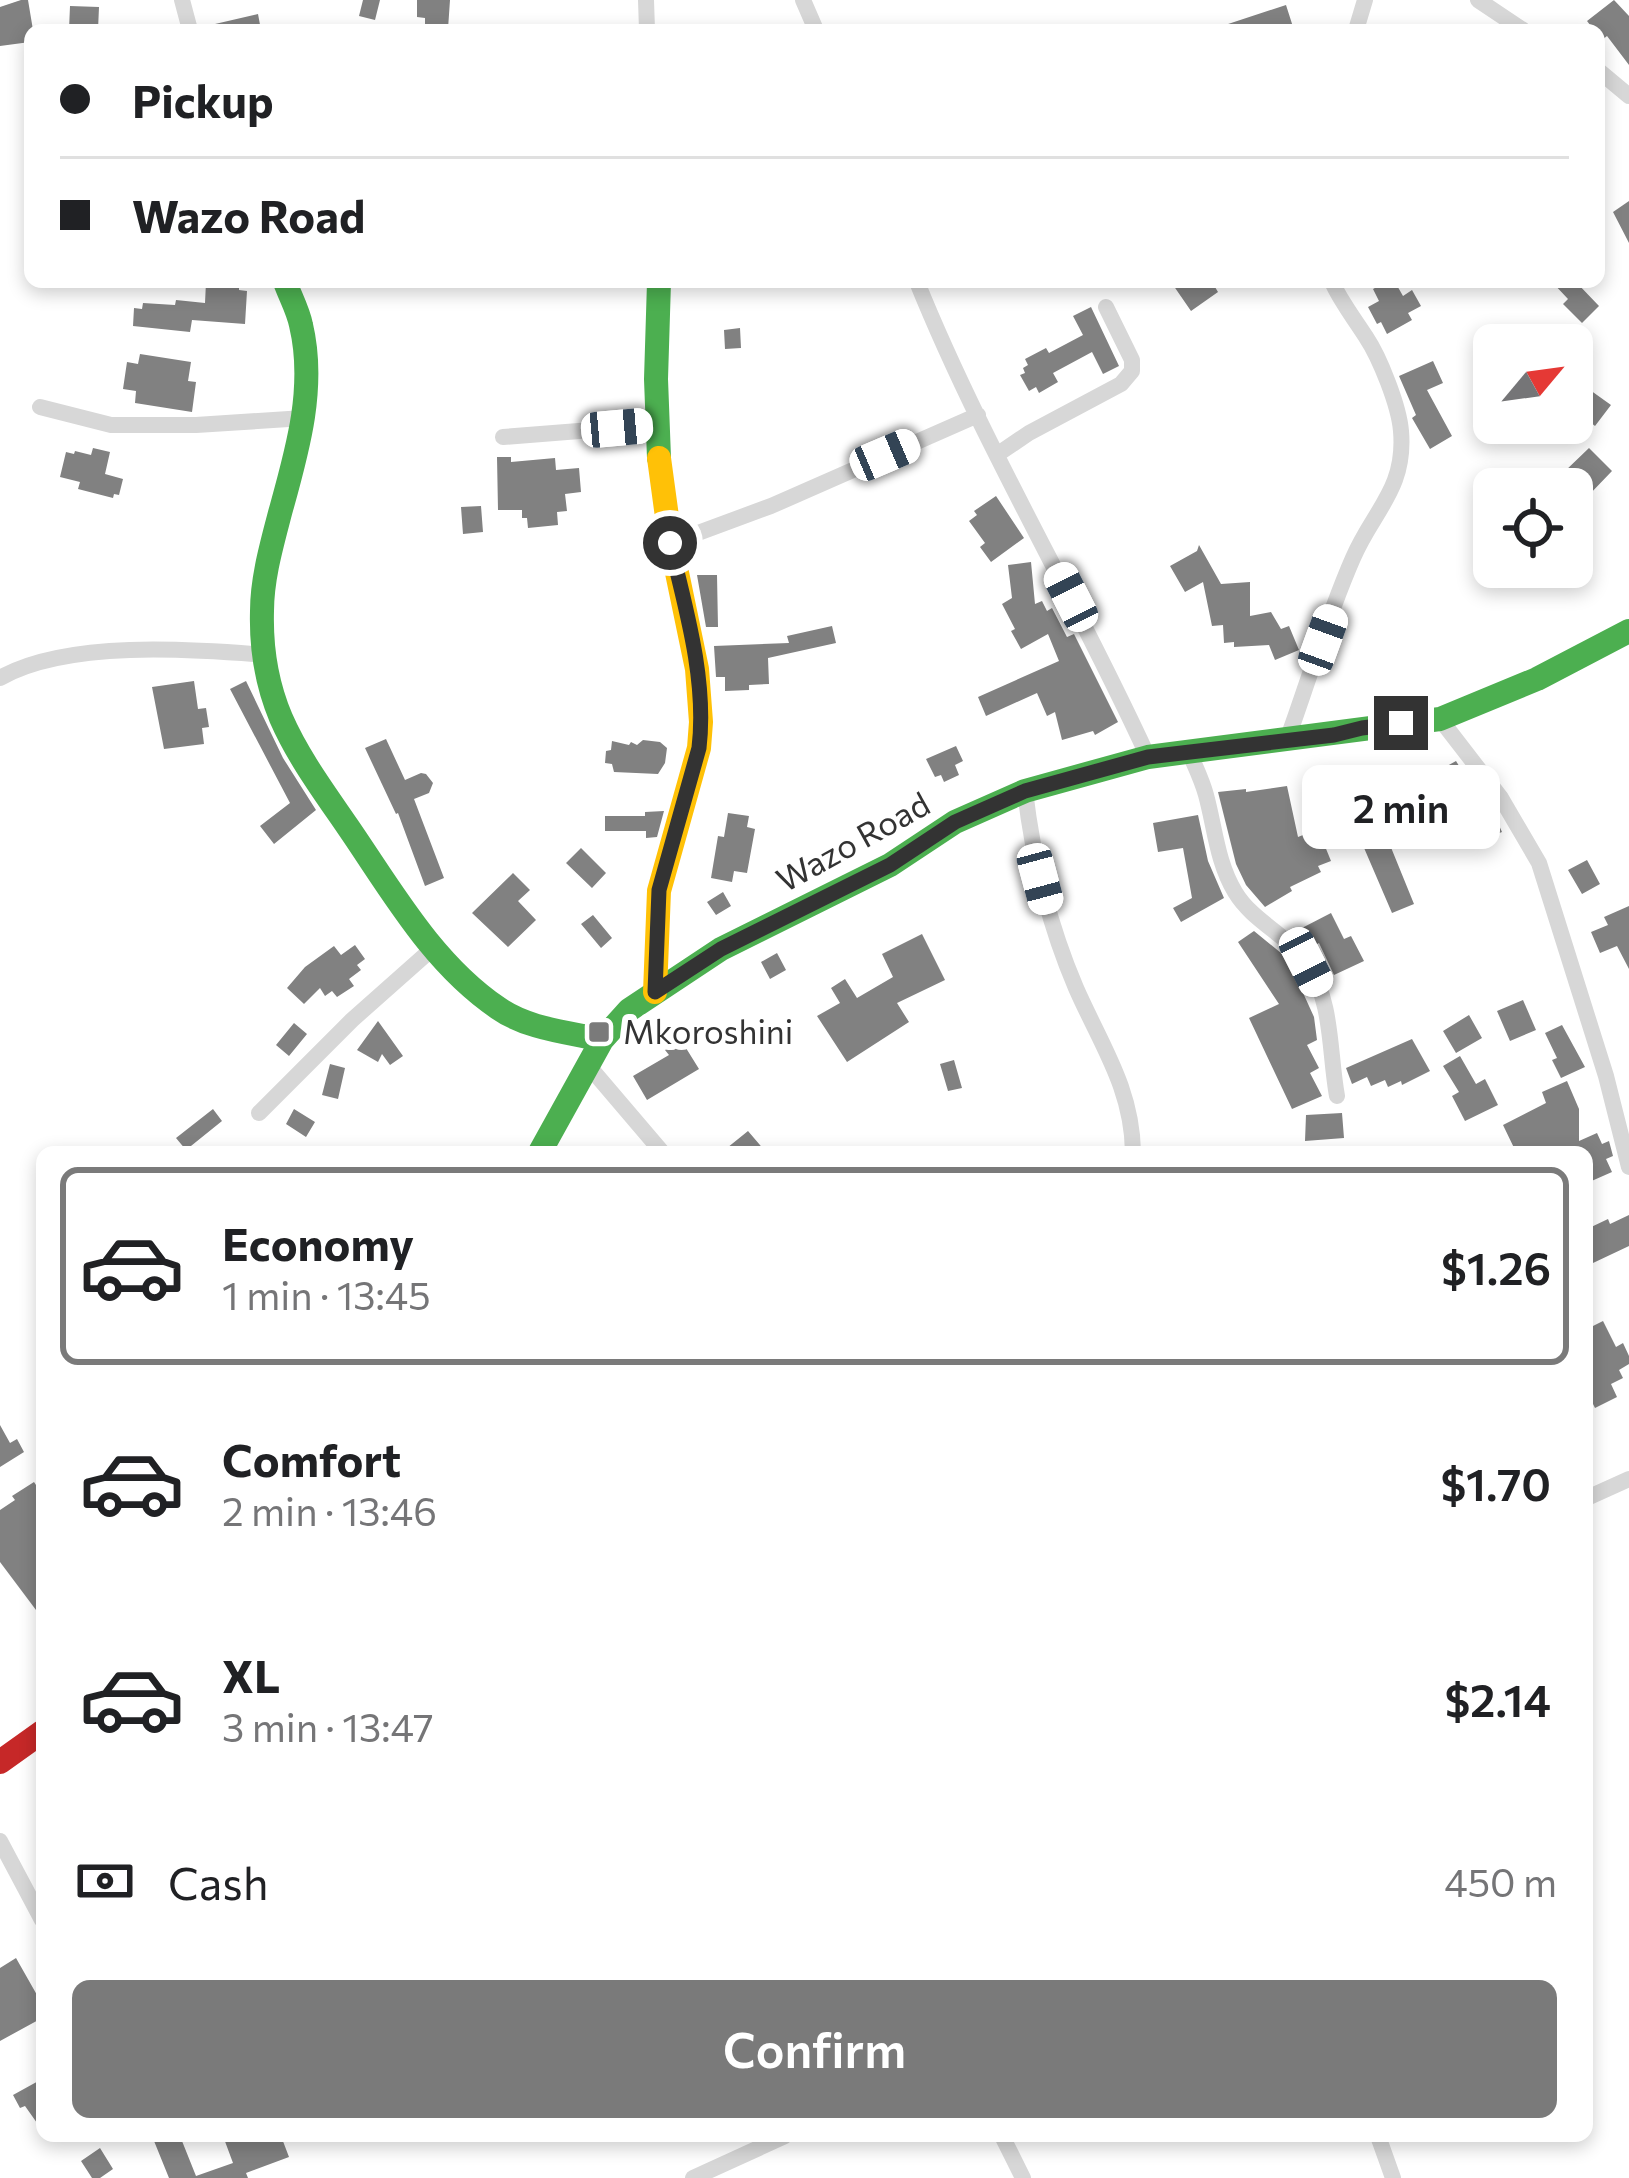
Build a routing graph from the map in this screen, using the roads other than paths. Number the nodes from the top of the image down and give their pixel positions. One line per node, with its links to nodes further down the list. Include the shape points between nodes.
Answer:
1 (1478, 0): 2 (street)
2 (1514, 24)
3 (1605, 76): 4 (street)
4 (1629, 96)
5 (287, 288): 12 (street, via 307,366)
6 (659, 288): 13 (street)
7 (919, 288): 11 (street)
8 (1335, 288): 22 (street, via 1369,341 1395,406 1400,459 1394,489 1353,556)
9 (1106, 307): 15 (street, via 1132,360 1129,375)
10 (40, 406): 12 (street, via 111,425)
11 (978, 415): 15 (street); 16 (street)
12 (304, 418): 19 (street, via 262,604)
13 (656, 425): 14 (street); 16 (street)
14 (503, 437)
15 (998, 454): 24 (street)
16 (670, 543): 27 (street, via 702,726 659,890)
17 (1629, 631): 21 (street, Wazo Road)
18 (0, 652): 20 (street)
19 (266, 656): 20 (street, via 121,650); 26 (street, via 276,704 310,772)
20 (7, 674)
21 (1440, 719): 22 (street, Wazo Road); 35 (street, via 1539,863)
22 (1287, 740): 23 (street, Wazo Road)
23 (1189, 752): 24 (street, Wazo Road); 30 (street, via 1236,893 1306,962 1318,985)
24 (1148, 757): 25 (street, Wazo Road)
25 (1025, 791): 27 (street, Wazo Road, via 721,949); 34 (street, via 1049,912 1124,1091)
26 (432, 949): 28 (street, via 515,1018); 31 (street)
27 (655, 992): 28 (street, Wazo Road)
28 (602, 1040): 29 (street, Wazo Road)
29 (587, 1064): 32 (street, Wazo Road); 33 (street)
30 (1337, 1096)
31 (259, 1113)
32 (543, 1146)
33 (657, 1146)
34 (1133, 1146)
35 (1629, 1167)
36 (1629, 1479): 37 (street)
37 (1593, 1495)
38 (36, 1736): 39 (street)
39 (0, 1762)
40 (0, 1841): 41 (street)
41 (36, 1909)
42 (772, 2142): 45 (street)
43 (1006, 2142): 46 (street)
44 (1380, 2142): 47 (street)
45 (694, 2178)
46 (1023, 2178)
47 (1393, 2178)

